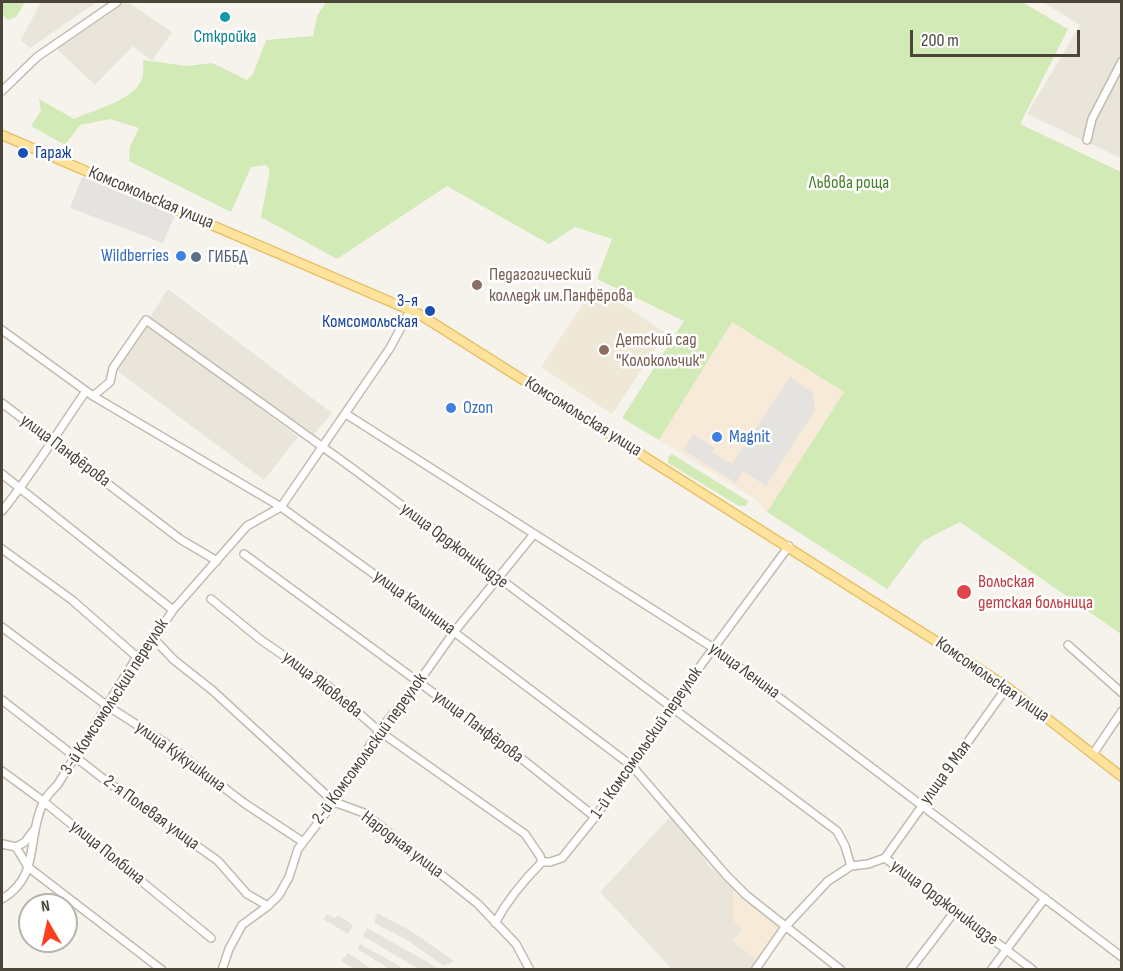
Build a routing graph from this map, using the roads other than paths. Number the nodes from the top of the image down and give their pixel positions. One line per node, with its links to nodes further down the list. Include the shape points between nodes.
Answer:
1 (117, 2): 3 (street, via 37,57)
2 (1120, 66): 5 (street, via 1092,119)
3 (2, 91)
4 (2, 135): 6 (main road, Комсомольская улица)
5 (1087, 140)
6 (411, 309): 11 (street, 3-й Комсомольский переулок); 19 (main road, Комсомольская улица)
7 (2, 330): 8 (street, улица Калинина)
8 (86, 391): 9 (street, улица Калинина); 12 (street)
9 (93, 396): 13 (street, улица Орджоникидзе, via 110,382 113,369 146,320); 16 (street, улица Калинина)
10 (2, 403): 12 (street, улица Панфёрова)
11 (346, 414): 13 (street, 3-й Комсомольский переулок); 18 (street, улица Ленина)
12 (51, 440): 15 (street); 22 (street, улица Панфёрова, via 180,539)
13 (322, 448): 16 (street, 3-й Комсомольский переулок); 23 (street, улица Орджоникидзе)
14 (2, 474): 15 (street)
15 (20, 488): 17 (street); 25 (street)
16 (281, 507): 22 (street, 3-й Комсомольский переулок, via 247,526); 27 (street, улица Калинина)
17 (2, 511)
18 (534, 534): 23 (street, 2-й Комсомольский переулок); 30 (street, улица Ленина)
19 (789, 546): 30 (street, 1-й Комсомольский переулок); 33 (main road, Комсомольская улица)
20 (2, 549): 31 (street, via 72,600)
21 (244, 554): 32 (street, улица Панфёрова)
22 (217, 561): 25 (street, 3-й Комсомольский переулок)
23 (496, 578): 27 (street, 2-й Комсомольский переулок); 37 (street, улица Орджоникидзе)
24 (211, 599): 39 (street, улица Яковлева, via 261,640 328,686)
25 (173, 610): 28 (street, 3-й Комсомольский переулок)
26 (2, 627): 36 (street, улица Кукушкина)
27 (454, 632): 32 (street, 2-й Комсомольский переулок); 42 (street, улица Калинина)
28 (154, 639): 31 (street, 3-й Комсомольский переулок); 46 (street, Народная улица)
29 (1068, 645): 34 (street)
30 (715, 649): 37 (street, 1-й Комсомольский переулок); 47 (street, улица Ленина)
31 (137, 657): 36 (street, 3-й Комсомольский переулок)
32 (418, 682): 39 (street, 2-й Комсомольский переулок); 48 (street, улица Панфёрова)
33 (1007, 687): 40 (main road, Комсомольская улица); 47 (street, улица 9 Мая)
34 (1122, 693)
35 (2, 700): 41 (street, 2-я Полевая улица)
36 (106, 705): 41 (street, 3-й Комсомольский переулок); 50 (street, улица Кукушкина)
37 (670, 707): 42 (street, 1-й Комсомольский переулок); 55 (street, улица Орджоникидзе, via 837,831)
38 (1122, 711): 40 (street)
39 (379, 730): 46 (street, 2-й Комсомольский переулок); 54 (street, улица Яковлева, via 525,834)
40 (1093, 754): 44 (main road, Комсомольская улица)
41 (75, 756): 45 (street, 3-й Комсомольский переулок); 59 (street, 2-я Полевая улица, via 218,861 248,894)
42 (632, 766): 48 (street, 1-й Комсомольский переулок); 62 (street, улица Калинина, via 726,875)
43 (2, 771): 45 (street, улица Полбина)
44 (1122, 777)
45 (43, 801): 49 (street, 3-й Комсомольский переулок); 63 (street, улица Полбина)
46 (334, 802): 50 (street, 2-й Комсомольский переулок); 61 (street, Народная улица, via 363,813 478,904)
47 (923, 805): 53 (street, улица 9 Мая); 57 (street, улица Ленина)
48 (595, 817): 54 (street, 1-й Комсомольский переулок, via 562,858)
49 (36, 828): 52 (street); 56 (street, 3-й Комсомольский переулок)
50 (303, 842): 59 (street, 2-й Комсомольский переулок, via 279,895)
51 (2, 844): 52 (street)
52 (16, 847): 56 (street)
53 (885, 858): 55 (street); 60 (street, улица Орджоникидзе)
54 (542, 862): 61 (street, 1-й Комсомольский переулок, via 505,903)
55 (851, 866): 62 (street, via 828,881)
56 (28, 867): 58 (street, 3-й Комсомольский переулок, via 25,876); 66 (street)
57 (1045, 898): 64 (street); 65 (street, улица Ленина)
58 (2, 899)
59 (268, 906): 67 (street, 2-й Комсомольский переулок, via 242,925)
60 (955, 911): 64 (street, улица Орджоникидзе); 71 (street)
61 (495, 923): 68 (street, Народная улица, via 516,944)
62 (785, 927): 69 (street); 70 (street, улица Калинина)
63 (211, 938)
64 (1006, 949): 72 (street); 73 (street, улица Орджоникидзе)
65 (1122, 957)
66 (162, 969)
67 (222, 969)
68 (530, 969)
69 (755, 969)
70 (841, 969)
71 (910, 969)
72 (991, 969)
73 (1033, 969)

